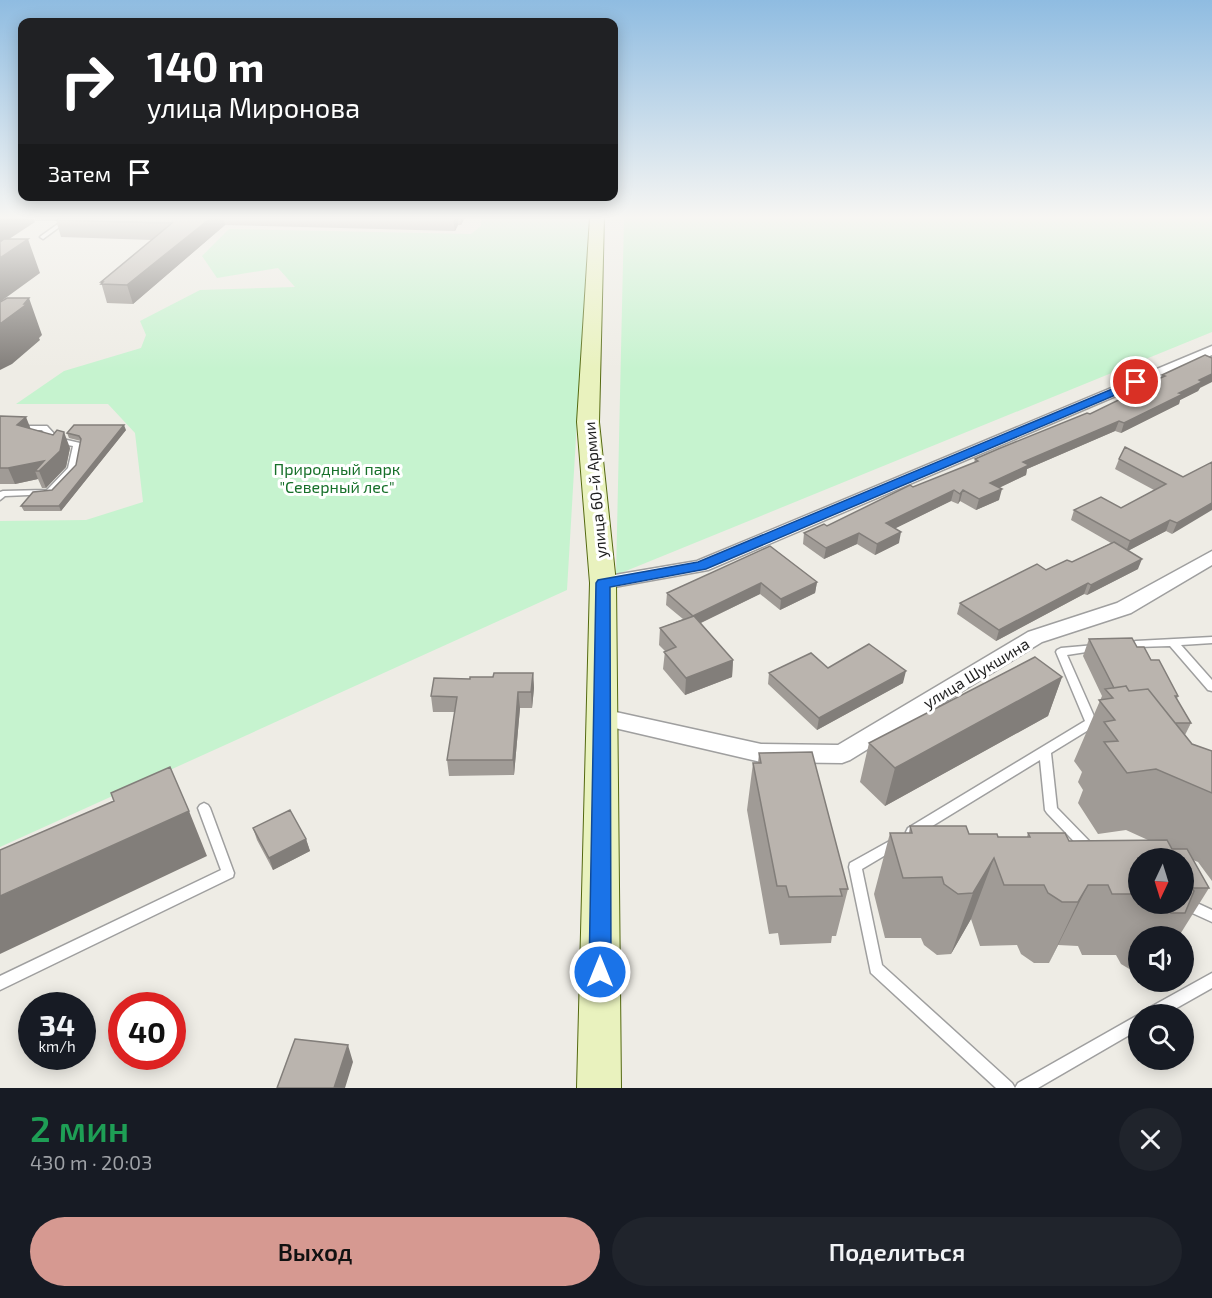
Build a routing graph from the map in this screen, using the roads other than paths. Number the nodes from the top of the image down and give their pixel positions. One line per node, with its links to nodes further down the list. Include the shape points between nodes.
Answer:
1 (595, 268): 6 (street, улица 60-й Армии, via 588,422)
2 (1212, 350): 6 (street, via 701,566)
3 (0, 428): 4 (lane, via 44,428 55,440 77,445 72,469 49,492)
4 (0, 497)
5 (1212, 556): 12 (street, улица Шукшина, via 1124,608 1035,637 842,754 761,753)
6 (603, 583): 12 (street, улица 60-й Армии)
7 (1212, 640): 8 (lane)
8 (1173, 642): 10 (lane, via 1130,644); 11 (lane)
9 (1103, 647): 13 (lane, via 1060,652 1091,723)
10 (1149, 660)
11 (1212, 687)
12 (602, 717): 22 (street, улица 60-й Армии)
13 (1045, 752): 15 (lane, via 1051,810); 23 (lane, via 855,867 876,968)
14 (204, 808): 19 (lane, via 228,873)
15 (1100, 860)
16 (1194, 908): 17 (lane)
17 (1212, 916)
18 (1212, 980): 20 (lane)
19 (0, 983)
20 (1170, 1004)
21 (1128, 1028): 24 (lane)
22 (599, 1088)
23 (1007, 1088)
24 (1023, 1088)

